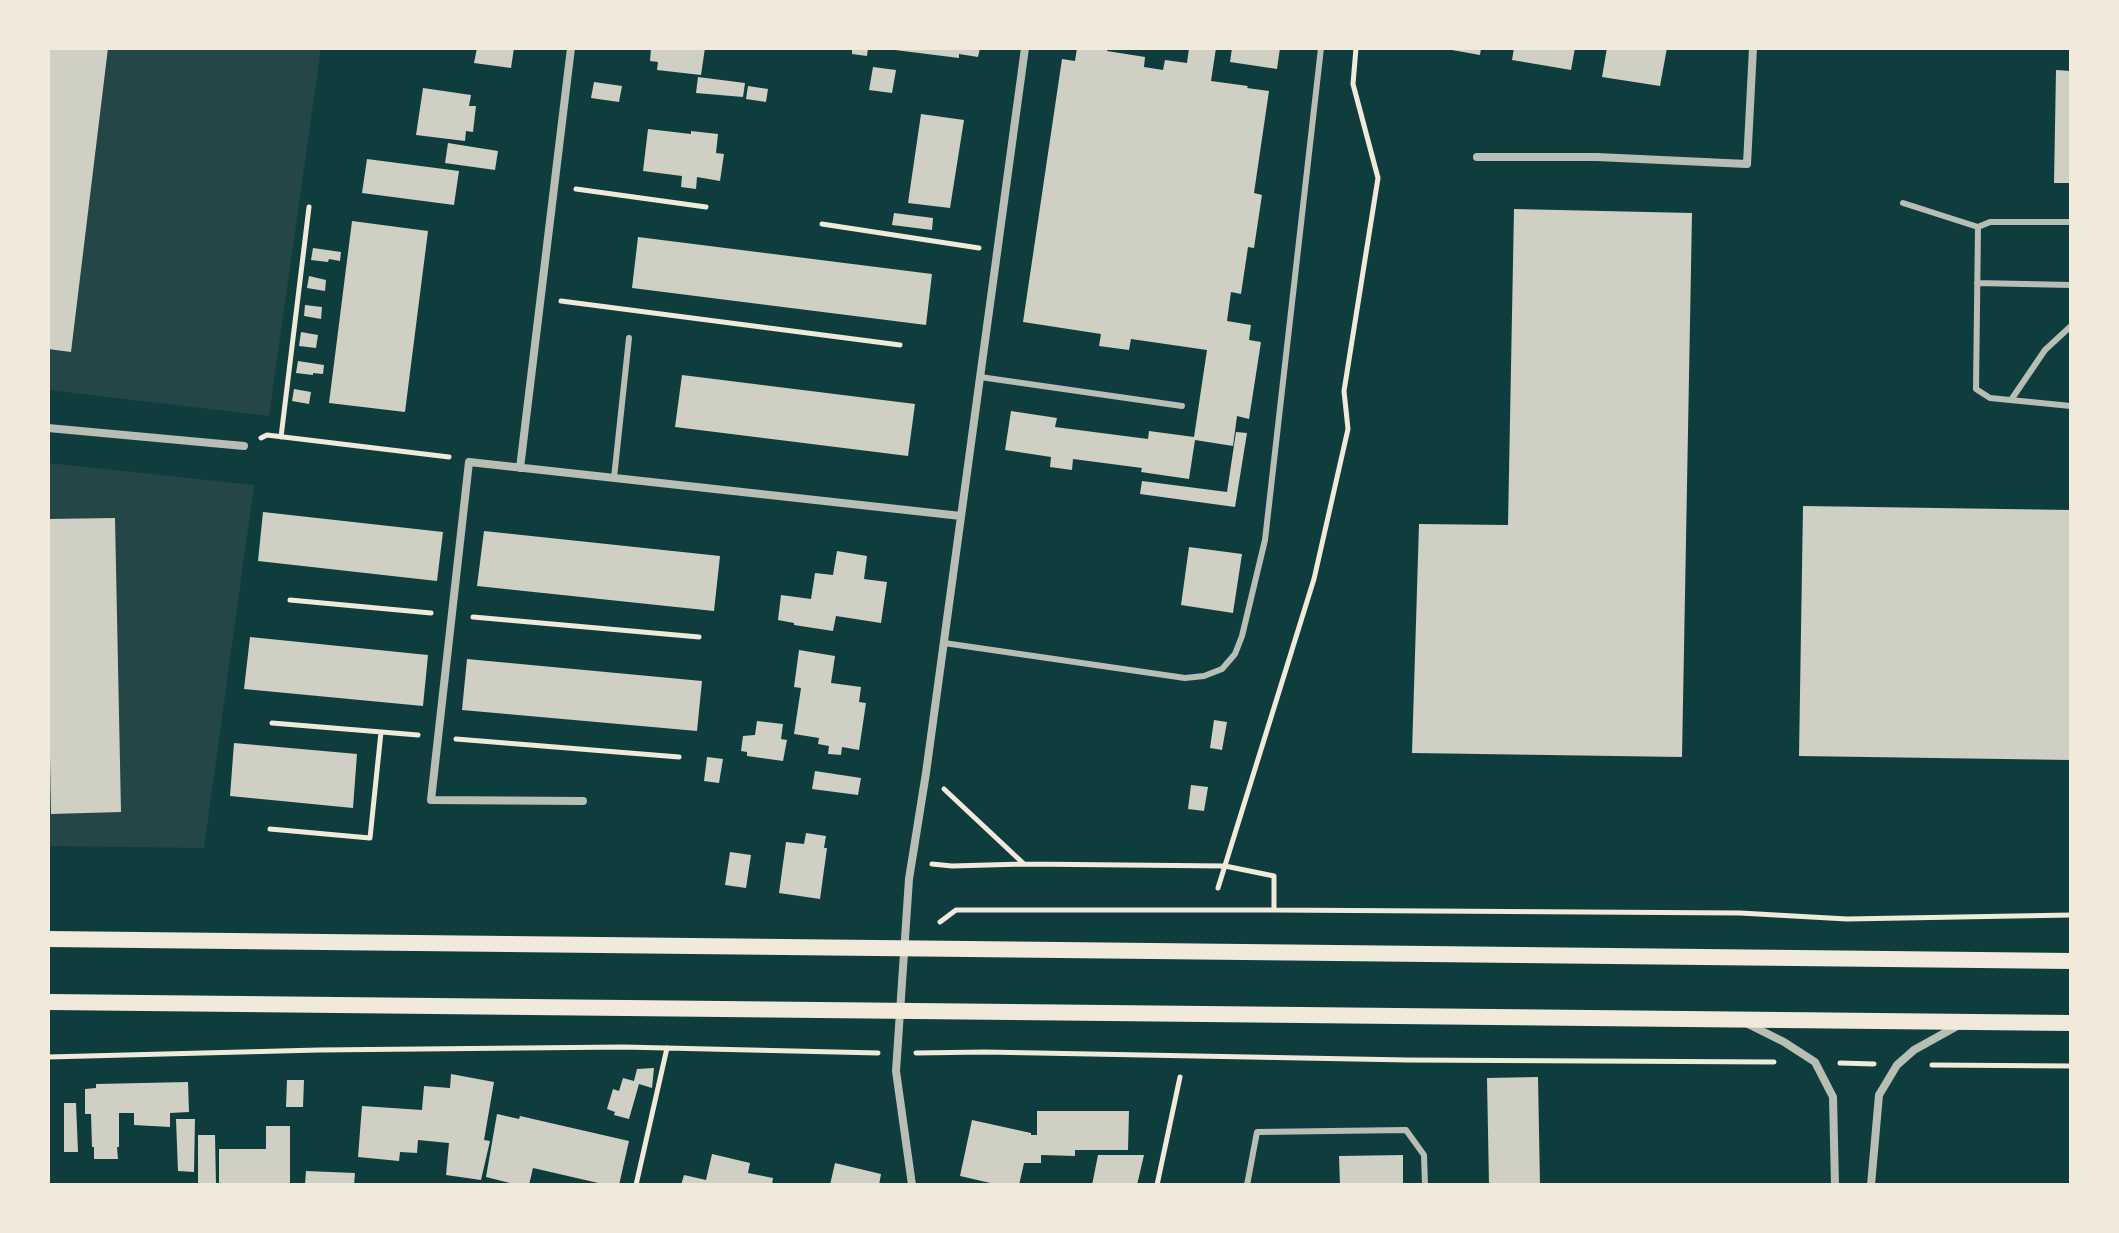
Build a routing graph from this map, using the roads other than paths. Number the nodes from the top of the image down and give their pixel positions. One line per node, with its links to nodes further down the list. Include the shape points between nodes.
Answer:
1 (571, 48): 19 (street)
2 (1025, 48): 13 (street)
3 (1321, 48): 22 (lane, via 1265,540 1235,654 1222,669 1185,678)
4 (1753, 48): 5 (street, via 1747,164)
5 (1477, 157)
6 (1903, 203): 8 (lane)
7 (2071, 222): 8 (lane, via 1990,222)
8 (1978, 227): 9 (lane)
9 (1977, 283): 10 (lane); 14 (lane, via 1976,389 1990,398)
10 (2071, 285)
11 (2071, 326): 14 (lane, via 2045,350)
12 (629, 338): 20 (lane)
13 (980, 377): 15 (lane); 21 (street)
14 (2011, 400): 16 (lane)
15 (1182, 406)
16 (2071, 406)
17 (48, 428): 18 (street)
18 (244, 446)
19 (520, 468): 20 (street); 23 (street, via 469,462 431,800)
20 (614, 478): 21 (street)
21 (961, 516): 22 (street)
22 (944, 643): 25 (street, via 911,861)
23 (583, 801)
24 (48, 939): 25 (main road)
25 (904, 949): 26 (main road); 28 (street)
26 (2071, 961)
27 (48, 1002): 28 (main road)
28 (900, 1011): 29 (main road); 32 (street, via 897,1090)
29 (1740, 1020): 30 (main road); 35 (street, via 1815,1062 1833,1097)
30 (1964, 1022): 31 (main road); 36 (street, via 1914,1050 1897,1065 1879,1095)
31 (2071, 1023)
32 (912, 1185)
33 (1247, 1185): 34 (lane, via 1257,1132 1406,1130 1424,1155)
34 (1425, 1185)
35 (1835, 1185)
36 (1871, 1185)

